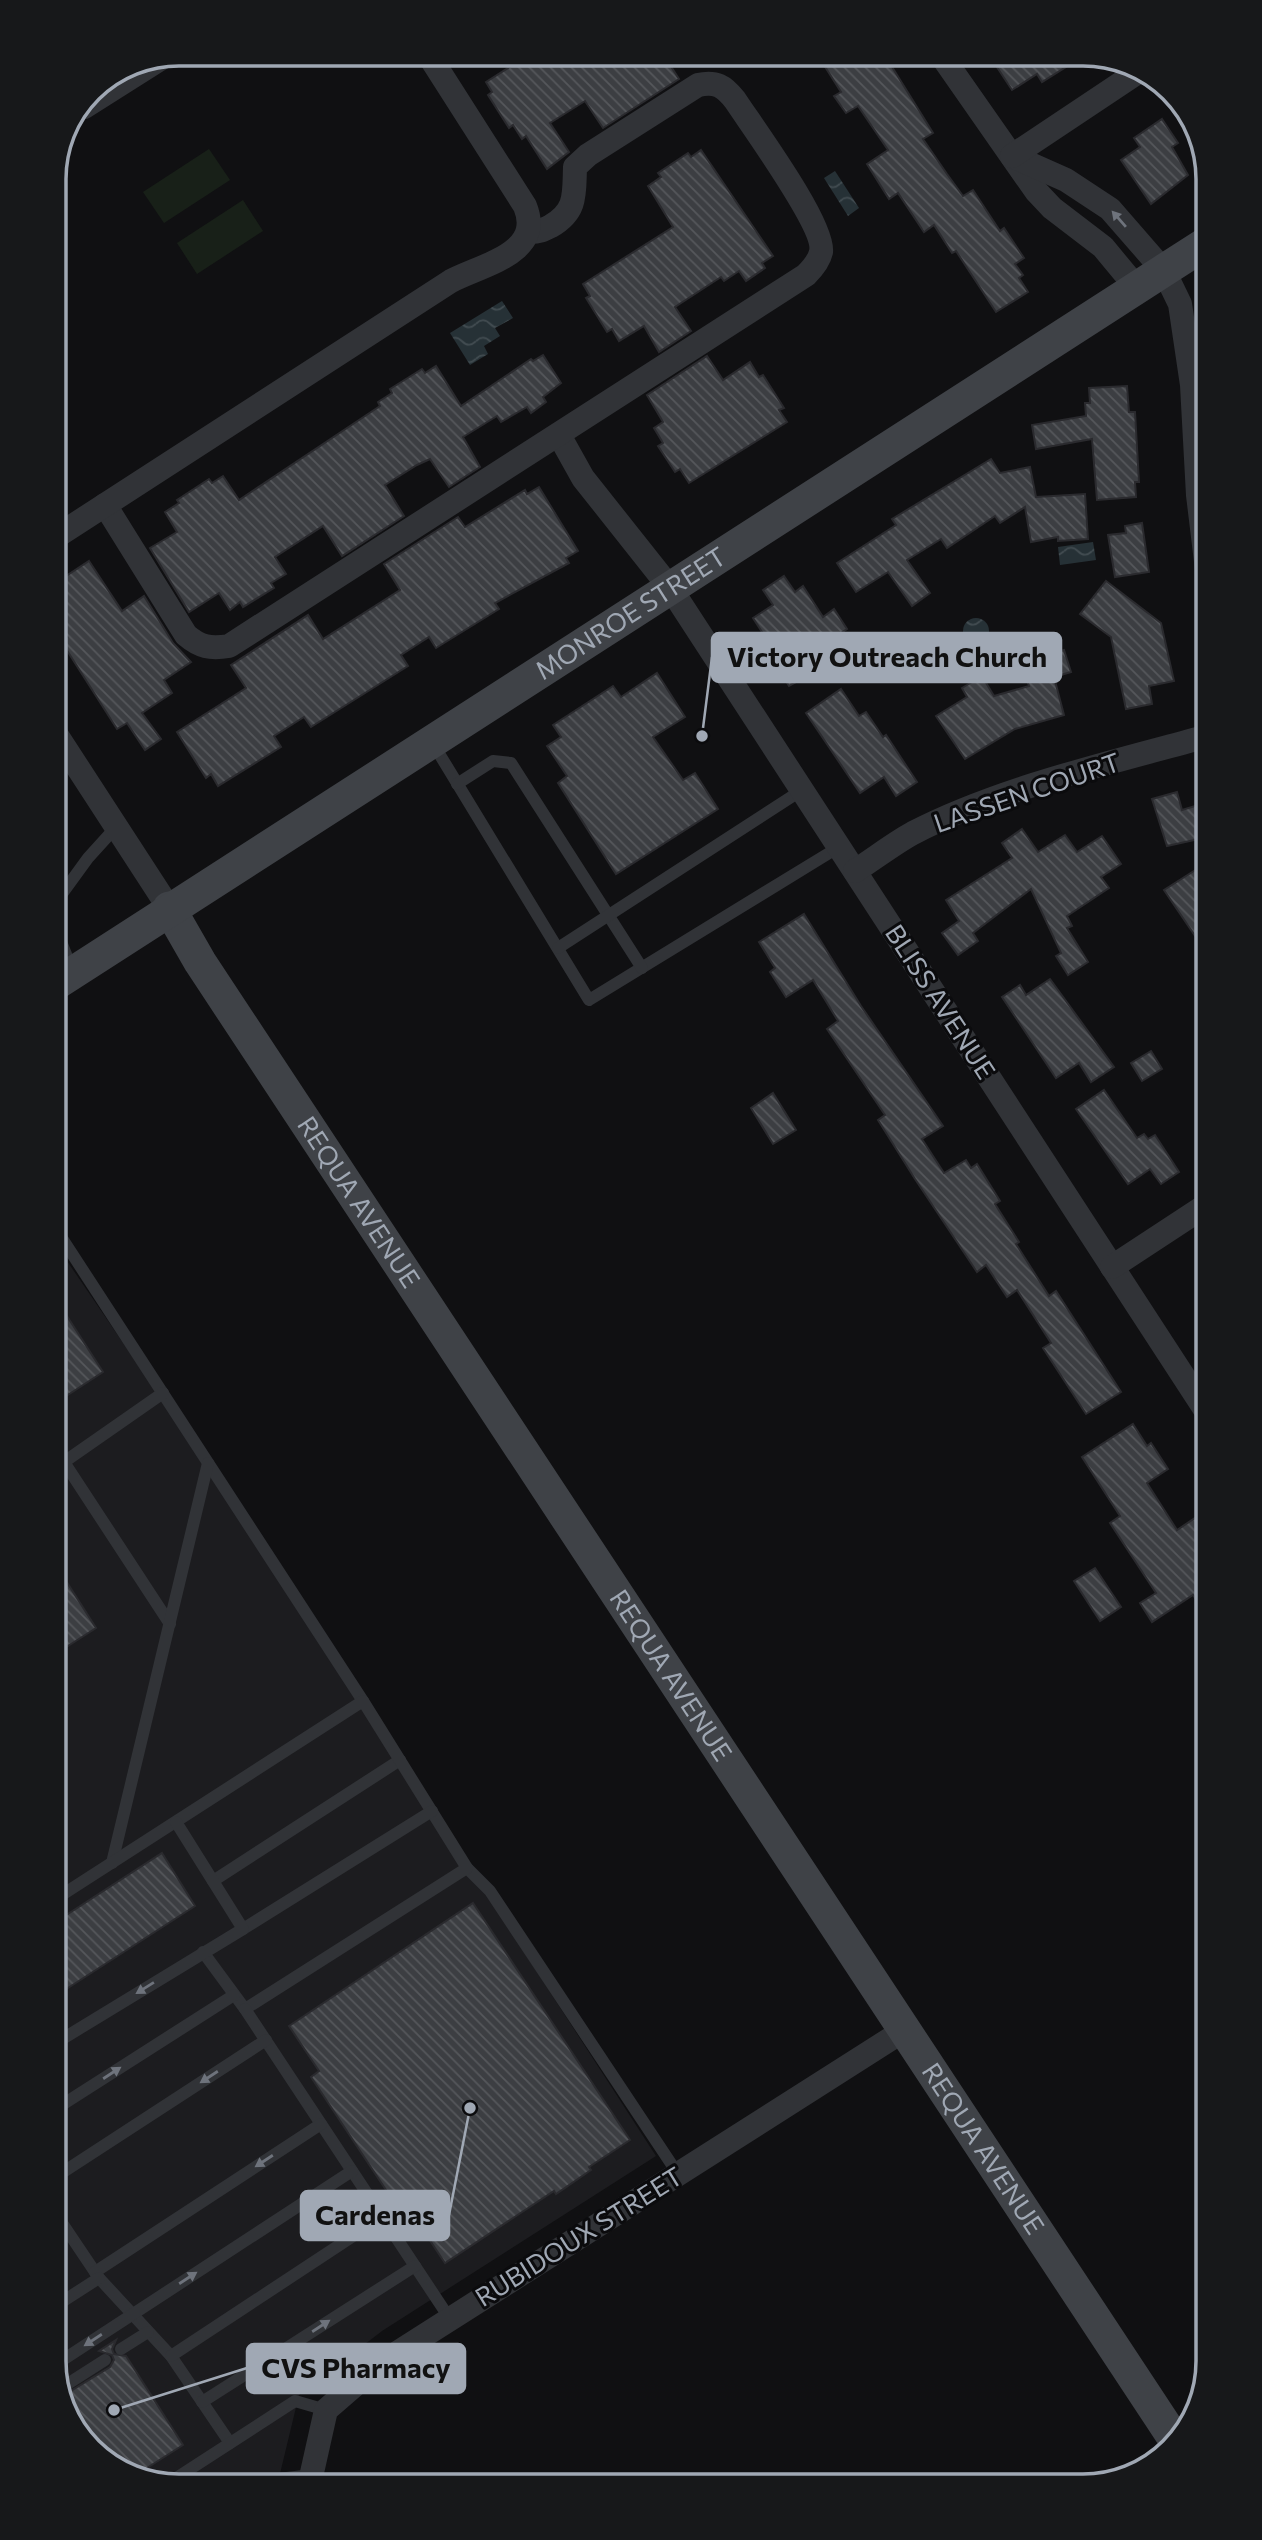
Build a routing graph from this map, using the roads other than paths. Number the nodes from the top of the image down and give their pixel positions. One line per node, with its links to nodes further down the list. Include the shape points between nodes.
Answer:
1 (436, 66): 5 (street, via 525,206)
2 (950, 67): 4 (street)
3 (1131, 77): 4 (street)
4 (1012, 156): 7 (street, via 1052,208); 7 (street, one-way to 4, via 1110,209 1066,180)
5 (530, 232): 8 (street, via 540,232 568,214 575,200 575,167 588,155 698,85 712,82 725,87 735,100 807,211 820,239 821,252 806,275); 10 (street, via 514,251 451,281)
6 (1196, 250): 7 (street, MONROE STREET)
7 (1150, 279): 9 (street, via 1180,304); 12 (street, MONROE STREET)
8 (559, 435): 10 (street, via 229,646 211,649 186,635); 12 (street, BLISS AVENUE, via 583,478)
9 (1196, 468)
10 (105, 505): 11 (street)
11 (67, 530)
12 (671, 589): 14 (street, MONROE STREET); 17 (street, BLISS AVENUE)
13 (1196, 739): 20 (street, LASSEN COURT, via 1056,778 952,816 913,834)
14 (432, 742): 16 (lane); 22 (street, MONROE STREET)
15 (67, 750): 18 (street)
16 (457, 784): 23 (lane, via 493,761 511,764); 24 (lane)
17 (802, 790): 19 (street, BLISS AVENUE); 23 (lane)
18 (118, 825): 21 (lane); 22 (street)
19 (839, 847): 20 (street, BLISS AVENUE); 25 (lane)
20 (855, 871): 29 (street, BLISS AVENUE)
21 (67, 887)
22 (170, 908): 26 (street, MONROE STREET); 48 (street, REQUA AVENUE, via 200,962)
23 (608, 915): 24 (lane); 25 (lane)
24 (558, 948): 25 (lane, via 589,1000)
25 (642, 968)
26 (67, 977)
27 (1196, 1212): 29 (street)
28 (67, 1245): 30 (lane)
29 (1112, 1267): 31 (street, BLISS AVENUE)
30 (163, 1393): 32 (lane); 33 (lane)
31 (1196, 1396)
32 (66, 1460)
33 (208, 1463): 35 (lane); 36 (lane)
34 (66, 1466): 35 (lane)
35 (170, 1624): 40 (lane)
36 (363, 1701): 37 (lane); 39 (lane)
37 (400, 1760): 38 (lane); 42 (lane)
38 (432, 1811): 41 (lane); 44 (lane)
39 (176, 1822): 40 (lane); 42 (lane)
40 (113, 1863): 43 (lane)
41 (467, 1868): 47 (lane); 55 (lane, via 490,1891)
42 (213, 1881): 44 (lane)
43 (66, 1892)
44 (243, 1929): 45 (lane)
45 (203, 1952): 46 (lane); 49 (lane, one-way to 49)
46 (234, 1995): 47 (lane); 51 (lane, one-way to 46)
47 (245, 2009): 50 (lane)
48 (903, 2031): 55 (street, RUBIDOUX STREET); 71 (street, REQUA AVENUE)
49 (66, 2036)
50 (266, 2040): 52 (lane); 53 (lane, one-way to 53)
51 (66, 2102)
52 (321, 2124): 54 (lane); 59 (lane, one-way to 59)
53 (66, 2170)
54 (352, 2171): 56 (lane); 61 (lane, one-way to 54)
55 (678, 2174): 62 (street, RUBIDOUX STREET)
56 (382, 2217): 58 (lane); 65 (lane)
57 (66, 2229): 59 (lane)
58 (415, 2266): 62 (lane); 69 (lane, one-way to 58)
59 (97, 2275): 60 (lane); 61 (lane)
60 (66, 2298)
61 (131, 2315): 63 (lane); 66 (lane, one-way to 66)
62 (450, 2319): 70 (street, RUBIDOUX STREET, via 378,2365)
63 (148, 2332): 64 (lane); 65 (lane)
64 (121, 2349)
65 (172, 2356): 69 (lane)
66 (66, 2358)
67 (104, 2360): 68 (lane)
68 (69, 2383)
69 (202, 2402): 72 (lane)
70 (326, 2410): 72 (lane, via 295,2401); 74 (street)
71 (1169, 2431)
72 (230, 2443): 73 (lane)
73 (184, 2473)
74 (312, 2473)

